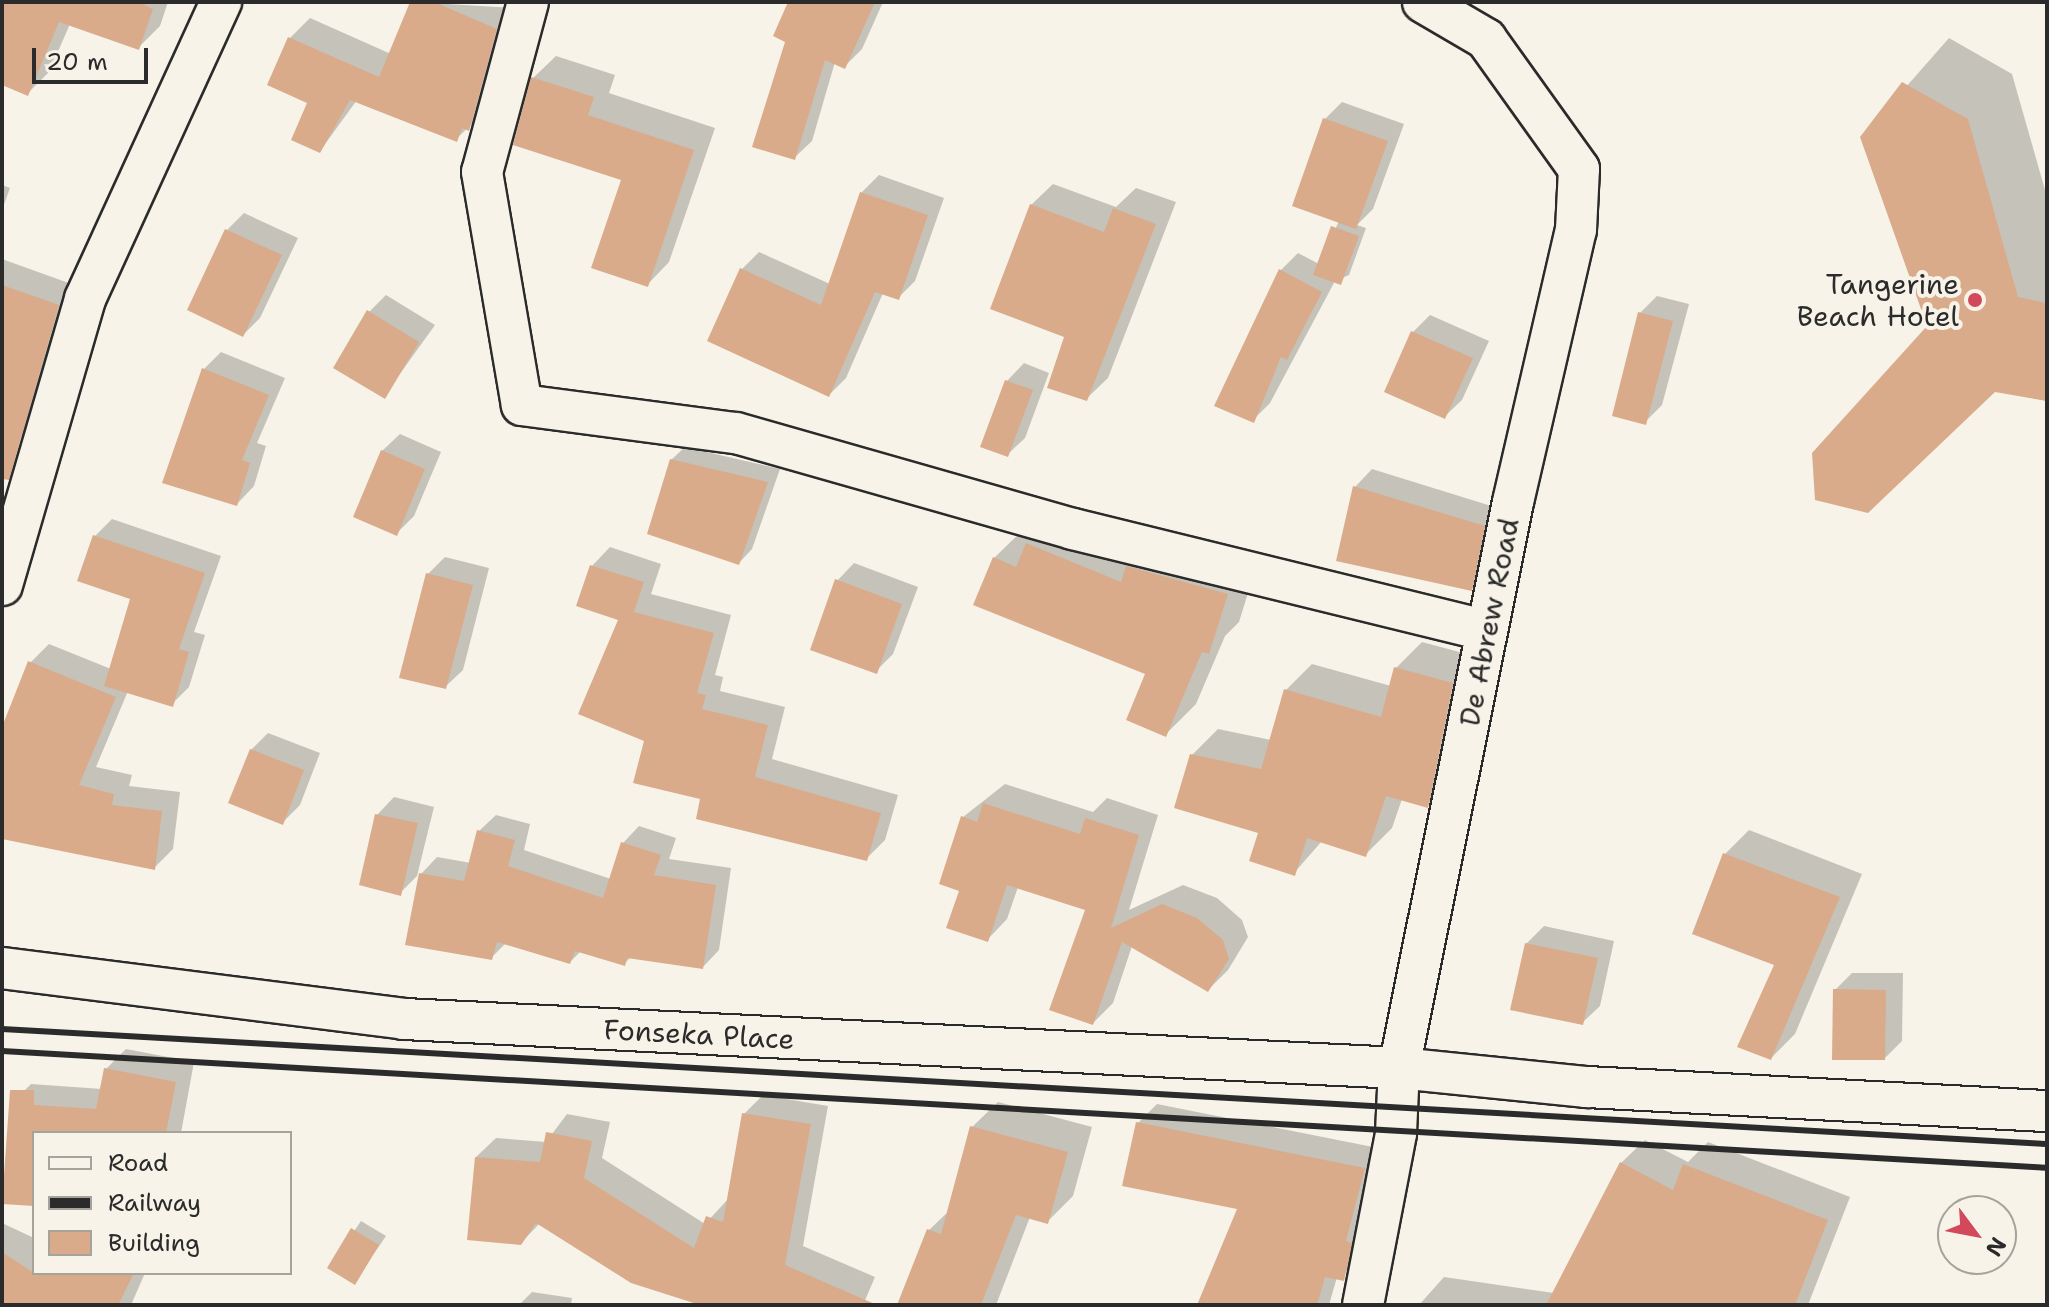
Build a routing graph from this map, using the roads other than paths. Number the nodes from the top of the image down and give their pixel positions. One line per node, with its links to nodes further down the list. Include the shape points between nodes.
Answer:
1 (221, 2): 4 (street, via 85,299)
2 (528, 2): 5 (street, via 482,172 522,405 736,433 1073,529)
3 (1423, 2): 5 (street, De Abrew Road, via 1486,39 1579,169 1576,230)
4 (2, 585)
5 (1487, 631): 7 (street, De Abrew Road)
6 (2, 968): 7 (street, Fonseka Place, via 404,1019)
7 (1399, 1068): 8 (street, Fonseka Place, via 1587,1087); 9 (street, De Abrew Road, via 1396,1133)
8 (2047, 1111)
9 (1363, 1305)

